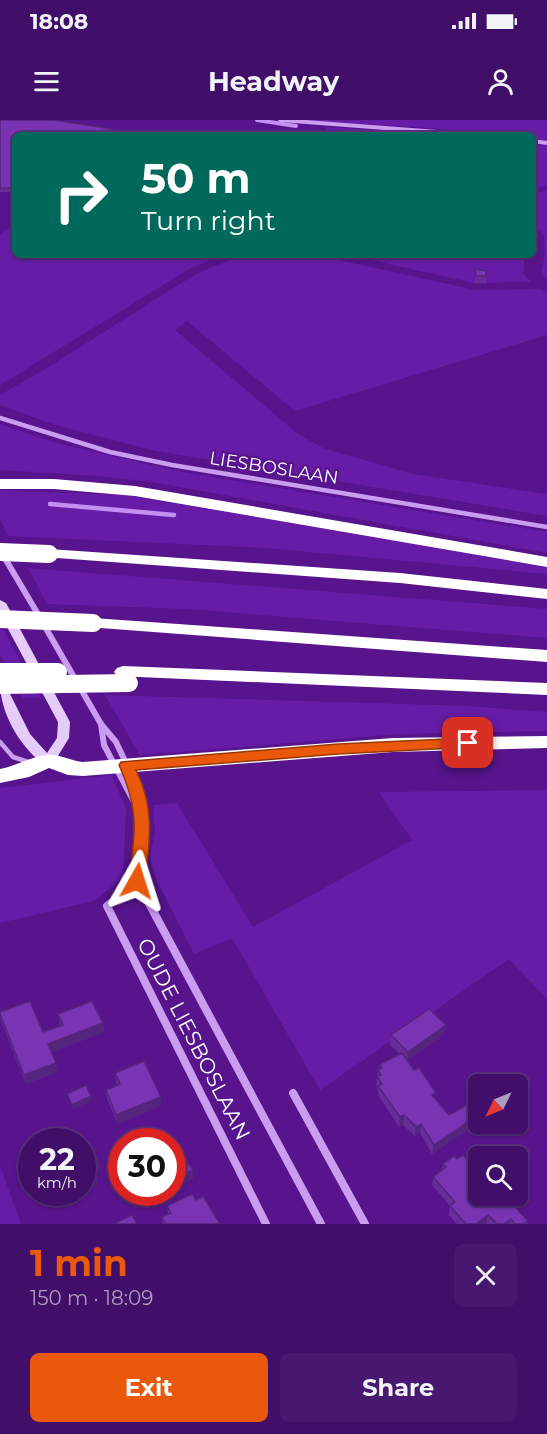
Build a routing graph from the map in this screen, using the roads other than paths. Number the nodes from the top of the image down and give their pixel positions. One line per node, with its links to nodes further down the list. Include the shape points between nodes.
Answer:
1 (280, 120): 2 (street)
2 (438, 132)
3 (0, 418): 5 (street, LIESBOSLAAN, via 110,452 172,465)
4 (4, 482): 7 (highway, via 163,495)
5 (547, 527)
6 (0, 551): 8 (highway, bridge, via 400,578); 17 (street)
7 (547, 562)
8 (547, 594)
9 (0, 603): 20 (main road, via 64,722 63,738)
10 (0, 619): 11 (highway, bridge)
11 (547, 657)
12 (0, 672): 13 (highway, bridge)
13 (126, 678): 14 (highway, bridge); 15 (highway); 16 (highway)
14 (0, 686): 20 (main road, via 21,727)
15 (547, 689)
16 (547, 697)
17 (101, 724): 21 (street, via 104,745); 21 (street, via 116,742)
18 (0, 742): 20 (lane, via 23,762)
19 (547, 742): 21 (highway, via 382,746)
20 (48, 761): 21 (highway, via 68,768); 22 (highway)
21 (120, 766): 23 (street); 23 (street, via 139,791)
22 (0, 776)
23 (140, 813): 24 (street, via 143,826)
24 (137, 881): 26 (street, OUDE LIESBOSLAAN, via 107,906); 27 (street, OUDE LIESBOSLAAN)
25 (293, 1093): 28 (street)
26 (266, 1224)
27 (321, 1224)
28 (365, 1224)

